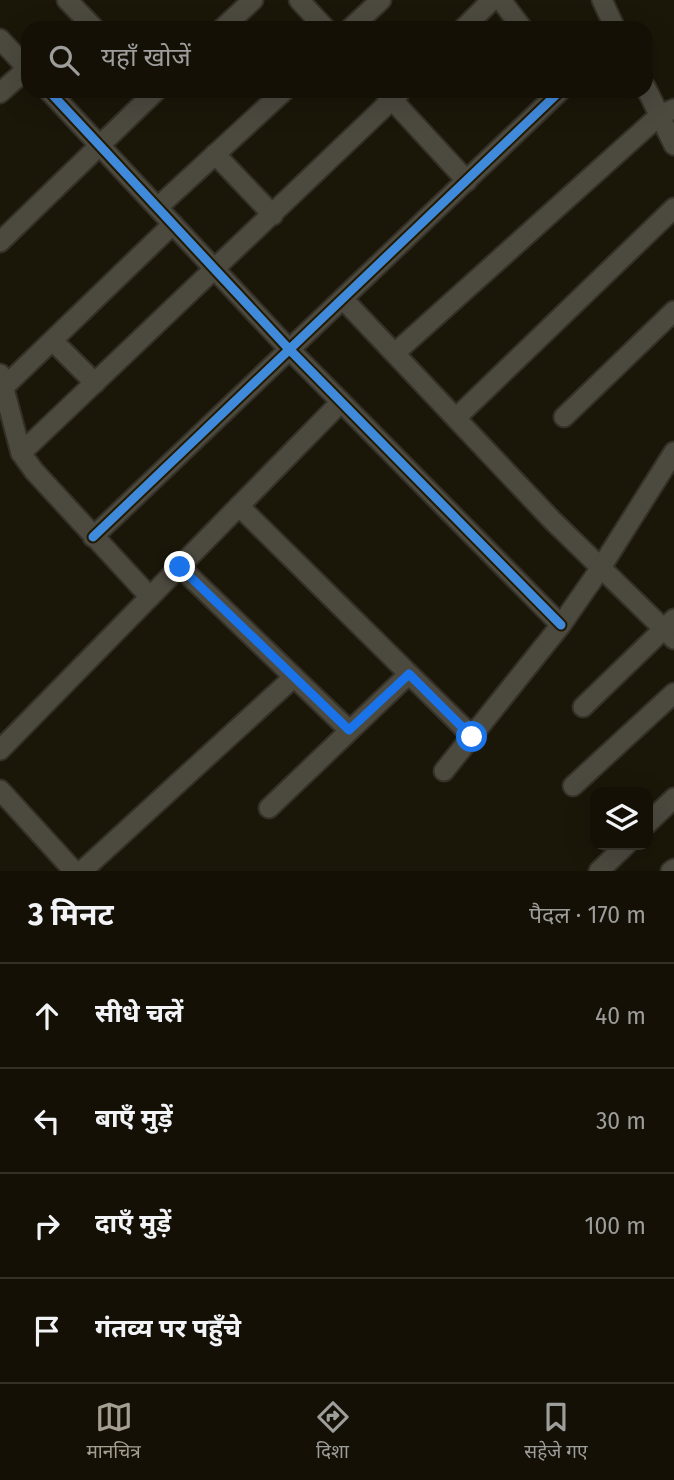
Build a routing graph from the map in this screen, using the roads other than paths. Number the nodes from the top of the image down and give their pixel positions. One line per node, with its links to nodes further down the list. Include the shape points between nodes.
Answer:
1 (67, 0): 8 (street)
2 (253, 0): 9 (street)
3 (299, 0): 10 (street)
4 (380, 0): 11 (street)
5 (492, 0): 12 (street)
6 (500, 0): 13 (street)
7 (602, 0): 14 (street)
8 (87, 21)
9 (230, 21)
10 (318, 21)
11 (358, 21)
12 (471, 21)
13 (516, 21)
14 (612, 21)
15 (0, 39): 16 (street)
16 (21, 62)
17 (21, 75): 18 (street)
18 (0, 93)
19 (653, 96): 26 (street)
20 (56, 98): 27 (street)
21 (148, 98): 27 (street)
22 (276, 98): 29 (street)
23 (389, 98): 33 (street)
24 (396, 98): 30 (street)
25 (553, 98): 30 (street)
26 (667, 112): 28 (street); 41 (street)
27 (100, 145): 31 (street); 35 (street)
28 (674, 145)
29 (215, 155): 31 (street); 33 (street)
30 (467, 180): 37 (street)
31 (158, 207): 34 (street)
32 (674, 208): 45 (street)
33 (273, 215): 36 (street)
34 (173, 224): 36 (street); 39 (street)
35 (0, 242)
36 (215, 269): 40 (street); 43 (street)
37 (343, 299): 40 (street); 41 (street)
38 (674, 311): 46 (street)
39 (53, 341): 42 (street); 43 (street)
40 (288, 348): 44 (street); 50 (street)
41 (395, 353): 45 (street)
42 (2, 381): 48 (street)
43 (95, 383): 48 (street)
44 (341, 402): 49 (street); 54 (street)
45 (457, 417): 52 (street)
46 (564, 417)
47 (674, 452): 52 (street)
48 (21, 453): 50 (street)
49 (239, 506): 51 (street); 56 (street)
50 (93, 537): 53 (street)
51 (180, 567): 53 (street); 57 (street)
52 (600, 569): 54 (street); 55 (street)
53 (150, 597): 62 (street)
54 (561, 625): 61 (street)
55 (670, 629): 59 (street)
56 (409, 674): 60 (street); 61 (street)
57 (294, 677): 60 (street); 71 (street)
58 (674, 693): 64 (street)
59 (583, 707)
60 (349, 730): 67 (street)
61 (472, 737): 63 (street)
62 (0, 750)
63 (444, 771)
64 (573, 786)
65 (0, 790): 70 (street)
66 (674, 798): 68 (street)
67 (269, 808)
68 (653, 818)
69 (620, 850): 72 (street)
70 (74, 871)
71 (82, 871)
72 (599, 871)

